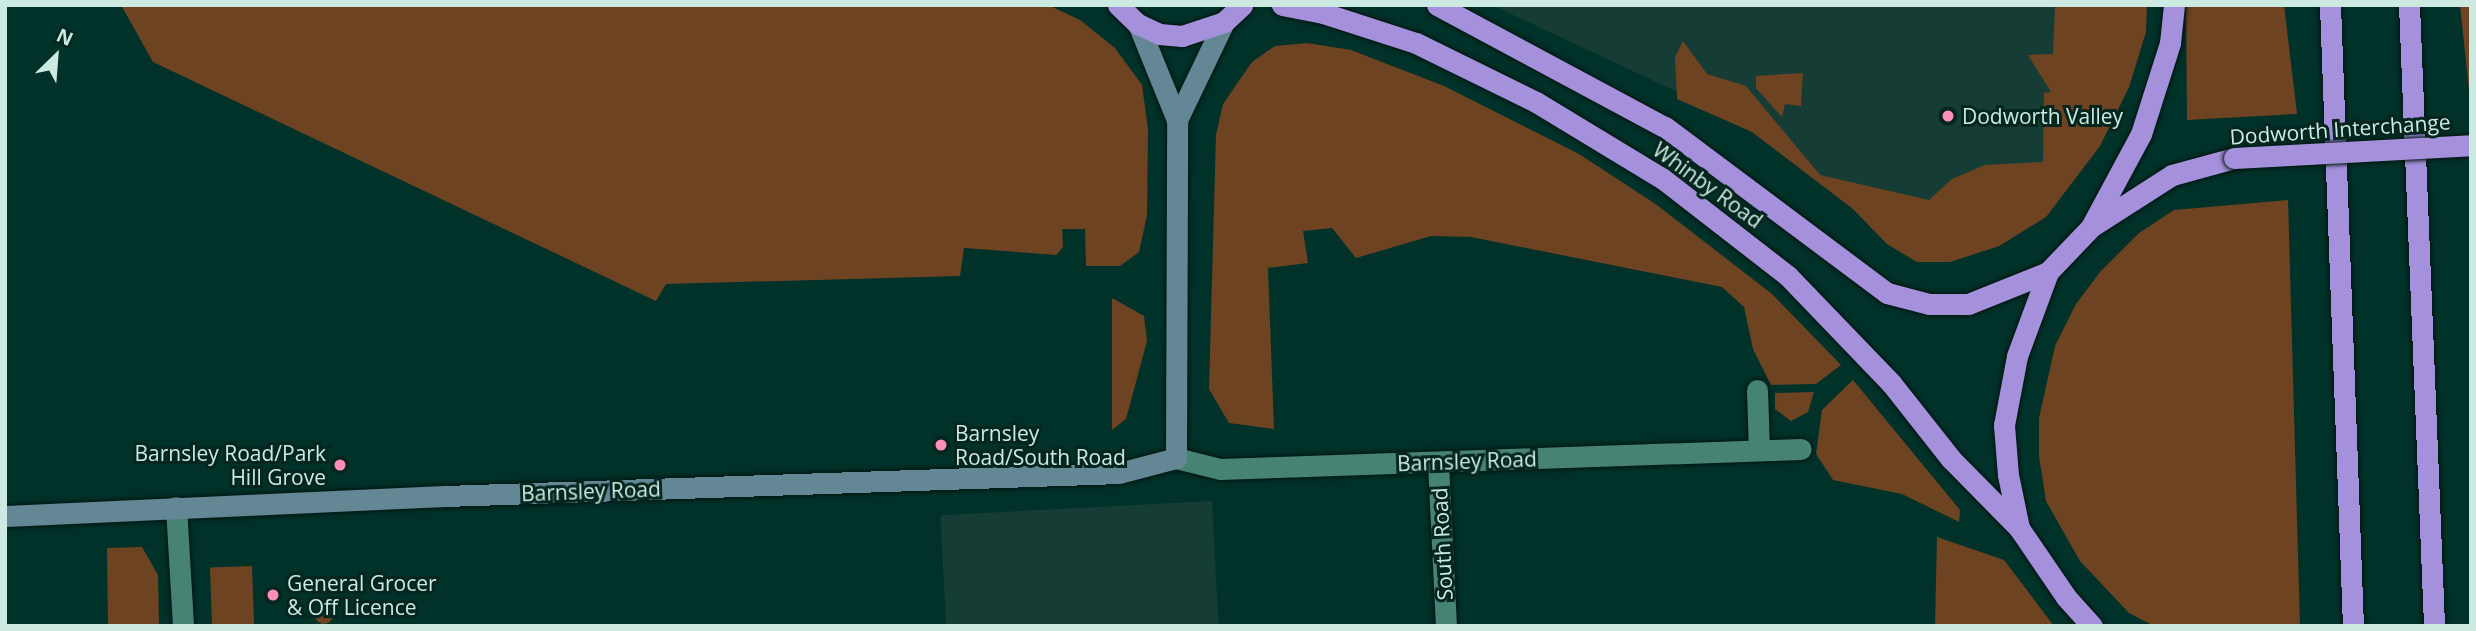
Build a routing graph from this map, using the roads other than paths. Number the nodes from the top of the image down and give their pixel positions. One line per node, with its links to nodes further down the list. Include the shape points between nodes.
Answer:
1 (1242, 5): 8 (highway)
2 (1282, 5): 21 (highway, Whinby Road, via 1416,43 1536,102 1663,179 1788,276)
3 (1437, 5): 13 (highway, Whinby Road, via 1665,127 1887,293 1929,304 1968,304)
4 (2174, 5): 12 (highway, via 2167,54 2141,134)
5 (2330, 5): 25 (highway)
6 (2409, 5): 26 (highway)
7 (1116, 7): 9 (highway)
8 (1224, 22): 9 (highway, via 1182,36 1159,34); 10 (main road)
9 (1138, 24): 10 (main road)
10 (1177, 120): 17 (main road)
11 (2471, 145): 12 (highway, Dodworth Interchange, bridge, via 2234,158 2172,175)
12 (2091, 227): 13 (highway, Dodworth Interchange)
13 (2048, 272): 21 (highway, Dodworth Interchange, via 2017,356 2004,425)
14 (1757, 390): 16 (street)
15 (1801, 449): 16 (street, Barnsley Road)
16 (1759, 450): 18 (street, Barnsley Road)
17 (1176, 458): 18 (street, Barnsley Road, via 1220,469); 19 (main road, Barnsley Road, via 1119,473)
18 (1438, 463): 24 (street, South Road)
19 (176, 507): 20 (main road, Barnsley Road); 23 (street)
20 (5, 516)
21 (2019, 528): 22 (highway, Dodworth Interchange)
22 (2090, 625)
23 (183, 626)
24 (1446, 626)
25 (2353, 626)
26 (2434, 626)

